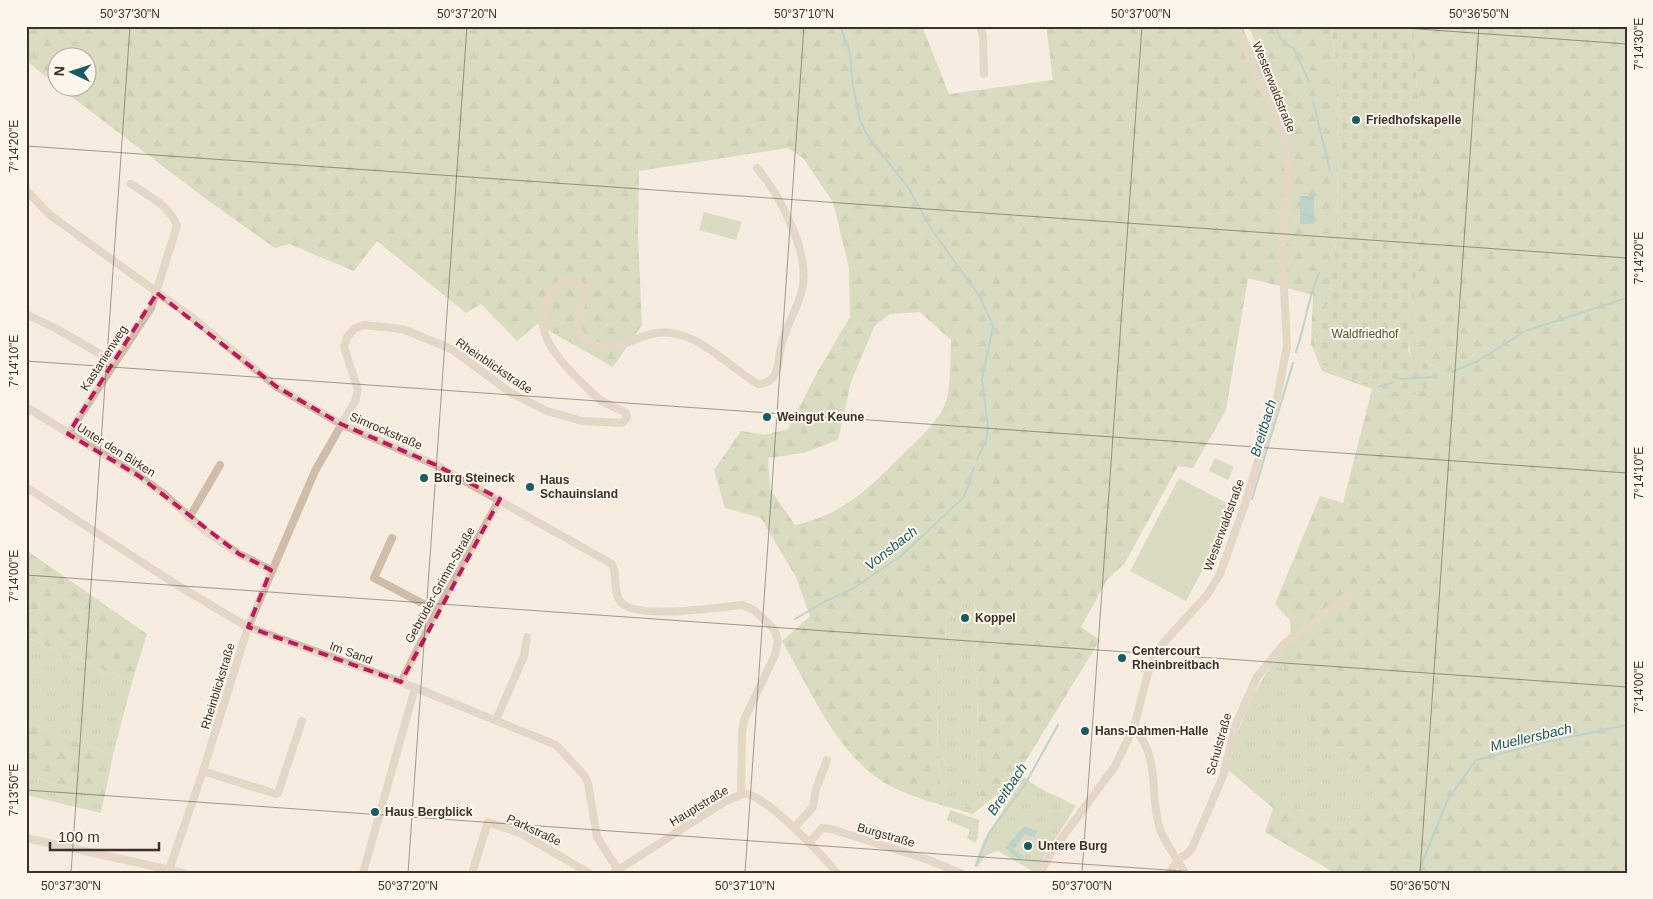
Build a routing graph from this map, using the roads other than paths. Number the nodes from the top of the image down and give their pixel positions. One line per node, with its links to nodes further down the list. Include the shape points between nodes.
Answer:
1 (980, 26): 3 (street)
2 (1236, 26): 27 (street, Westerwaldstraße, via 1285,143 1288,170 1282,251 1285,362 1244,507 1220,574 1207,594 1158,649 1148,672)
3 (984, 74)
4 (757, 168): 11 (street, Rheinblickstraße, via 776,193 792,226 804,277 802,292 781,346 775,378 770,382 758,384 684,335 655,333 612,347 586,341 579,334 577,325 581,287 566,280 559,283 547,300 542,321 545,336 563,364 591,392 626,413 623,423 582,420 547,411 511,393 453,350 402,330 364,325 354,329 344,347 358,390)
5 (131, 184): 7 (street, via 167,209 177,226)
6 (26, 190): 7 (street, Simrockstraße, via 50,215)
7 (157, 293): 9 (street, Kastanienweg, via 151,308); 11 (street, Simrockstraße, via 277,387)
8 (26, 314): 9 (street)
9 (114, 362): 12 (street, Kastanienweg)
10 (26, 407): 12 (street, Unter den Birken)
11 (341, 424): 15 (street, Simrockstraße, via 436,464); 18 (street, Rheinblickstraße, via 315,471)
12 (68, 434): 16 (street, Unter den Birken, via 139,476)
13 (220, 465): 16 (street)
14 (26, 488): 21 (street, Im Sand)
15 (500, 499): 20 (street, Gebrüder-Grimm-Straße); 30 (street, Simrockstraße, via 612,564 620,602 639,610 658,612 742,605 754,610 775,631 778,647 744,720)
16 (189, 518): 18 (street, Unter den Birken, via 239,554)
17 (392, 538): 20 (street, via 374,578)
18 (271, 570): 21 (street, Rheinblickstraße)
19 (1351, 593): 34 (street, Schulstraße, via 1284,644 1257,677 1236,724 1223,776 1199,832 1192,848)
20 (437, 611): 23 (street, Gebrüder-Grimm-Straße)
21 (248, 627): 23 (street, Im Sand); 29 (street, Rheinblickstraße)
22 (527, 637): 25 (street, via 524,656)
23 (400, 682): 24 (street, Im Sand)
24 (415, 688): 25 (street, Im Sand); 38 (street)
25 (496, 720): 36 (street, Im Sand, via 556,745 584,775 597,837)
26 (302, 721): 29 (street, via 278,793)
27 (1134, 727): 34 (street, via 1149,751 1161,834); 43 (street, Westerwaldstraße, via 1115,766 1053,850)
28 (827, 760): 31 (street, via 813,806)
29 (203, 771): 35 (street, Rheinblickstraße)
30 (741, 794): 31 (street, Hauptstraße, via 754,796); 36 (street, Hauptstraße)
31 (794, 828): 33 (street, Hauptstraße)
32 (26, 838): 35 (street)
33 (810, 842): 41 (street, Hauptstraße); 42 (street, Burgstraße, via 822,828 831,829)
34 (1178, 859): 44 (street, Schulstraße); 45 (street)
35 (168, 871): 37 (street)
36 (616, 871)
37 (184, 873)
38 (363, 873)
39 (472, 873): 40 (street, Parkstraße, via 488,822 537,841)
40 (589, 873)
41 (837, 873)
42 (961, 873)
43 (1040, 873)
44 (1170, 873)
45 (1184, 873)

